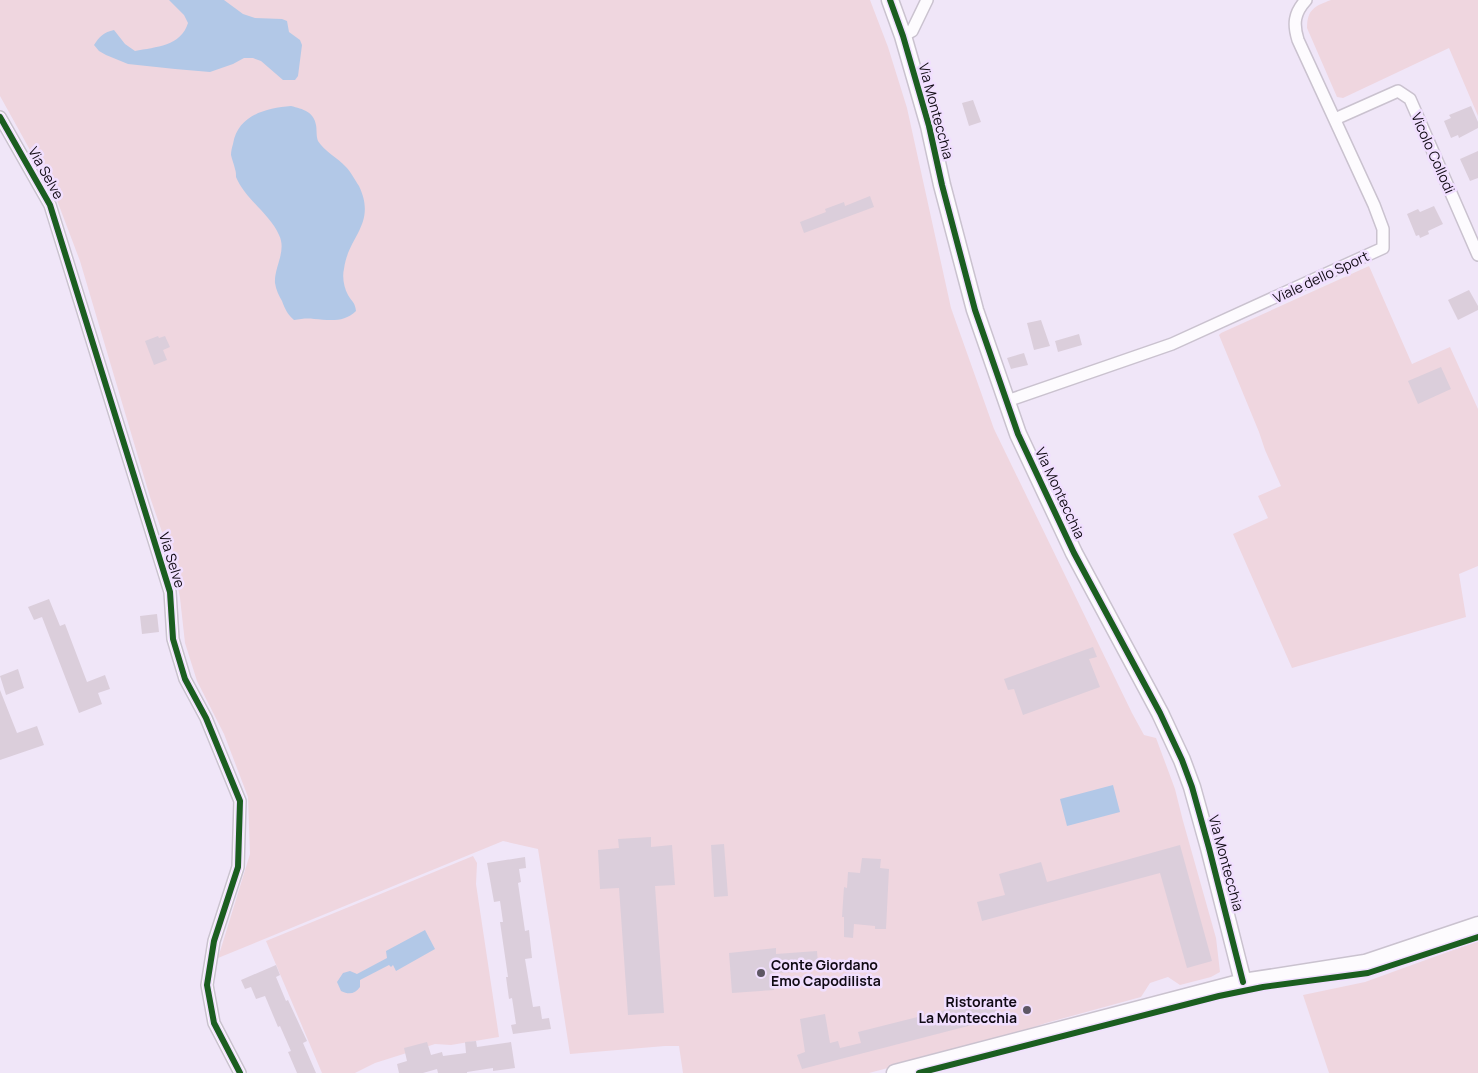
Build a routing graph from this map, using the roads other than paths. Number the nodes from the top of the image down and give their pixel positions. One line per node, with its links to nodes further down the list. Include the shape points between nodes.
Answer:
1 (890, 0): 4 (street, Via Montecchia)
2 (927, 0): 4 (street, via 912,31)
3 (1306, 0): 6 (street, Viale dello Sport, via 1297,14 1294,27)
4 (903, 36): 8 (street, Via Montecchia, via 975,310)
5 (0, 117): 11 (street, Via Selve, via 50,205 170,592 173,639 185,679 206,718 240,801 238,867 214,942 207,985 214,1023)
6 (1335, 119): 7 (street, Vicolo Collodi, via 1398,91 1410,99); 8 (street, Viale dello Sport, via 1383,229 1382,248 1172,344)
7 (1478, 255)
8 (1007, 401): 10 (street, Via Montecchia, via 1018,434 1074,553 1182,760 1209,848)
9 (1478, 926): 10 (street, via 1365,963)
10 (1243, 982): 12 (street)
11 (240, 1073)
12 (895, 1073)

